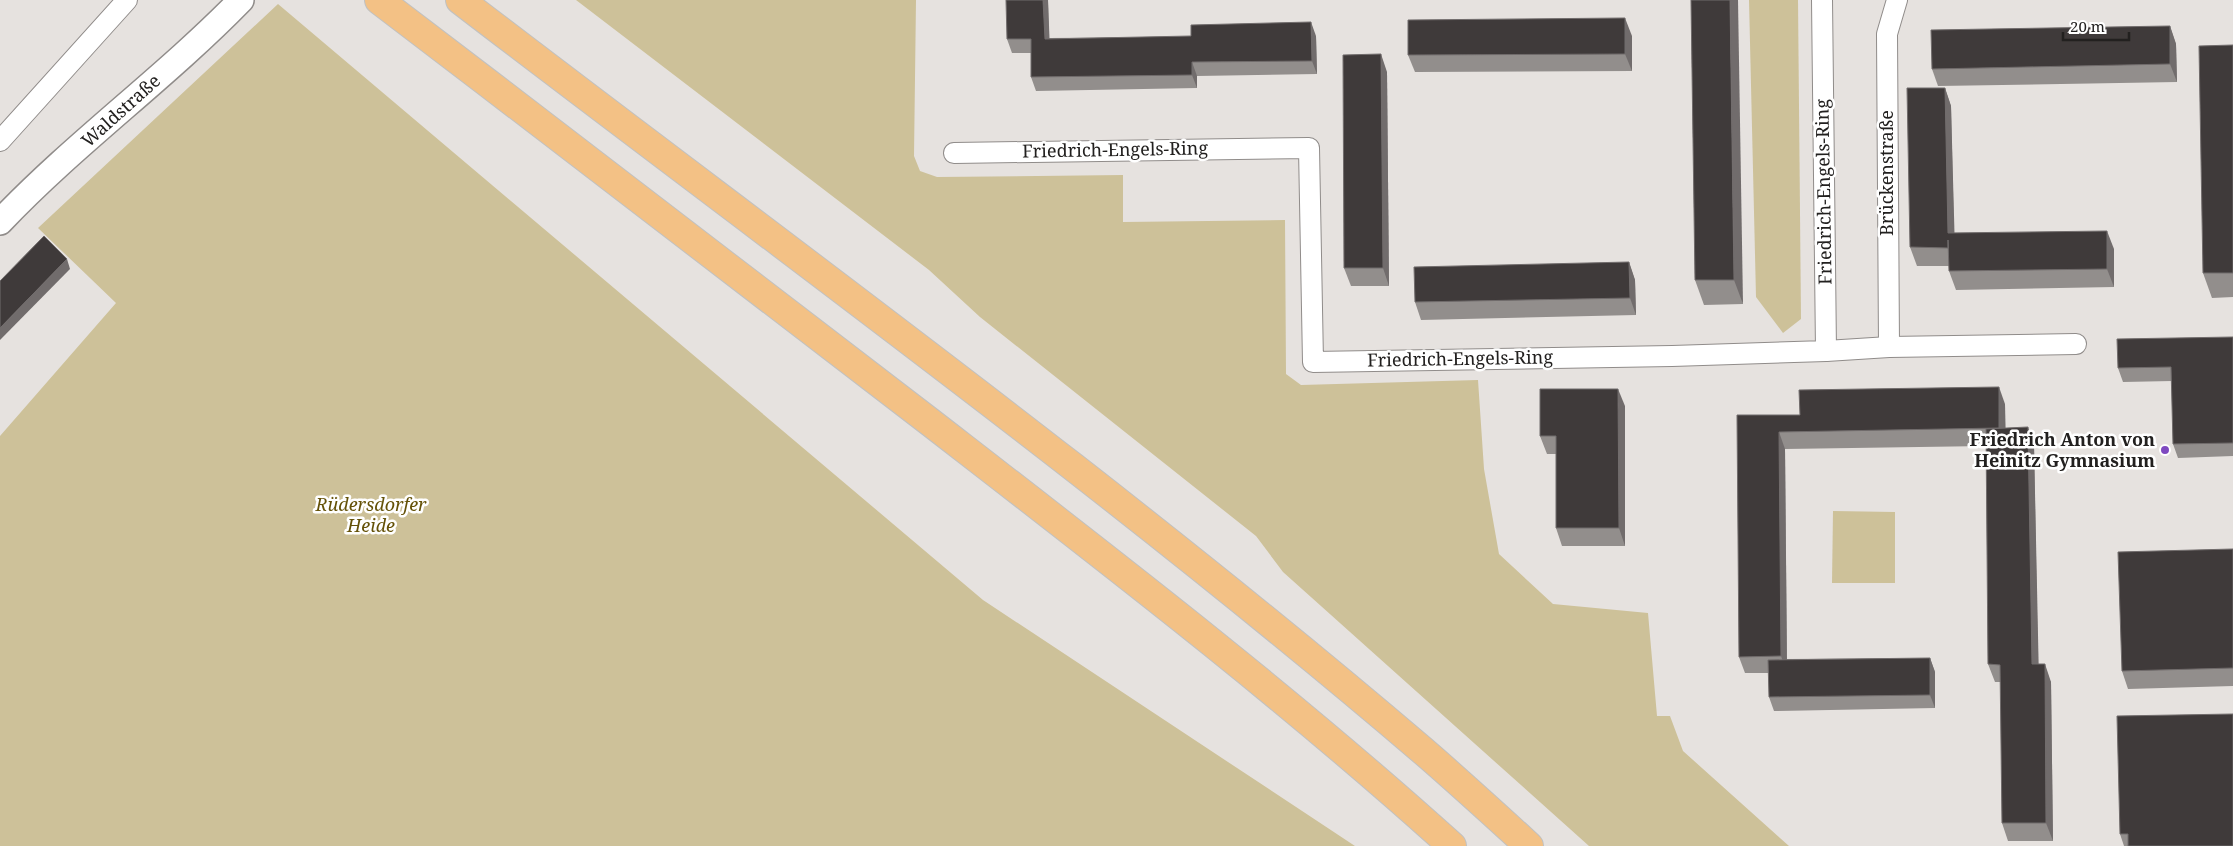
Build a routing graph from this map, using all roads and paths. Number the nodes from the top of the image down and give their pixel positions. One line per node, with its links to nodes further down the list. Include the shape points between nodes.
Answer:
1 (127, 0): 7 (street)
2 (241, 0): 9 (street, Waldstraße)
3 (379, 0): 13 (highway, via 1226,653 1394,793)
4 (460, 0): 14 (highway, via 1111,496 1416,745)
5 (1822, 0): 12 (street, Friedrich-Engels-Ring)
6 (1897, 0): 11 (street, Brückenstraße, via 1887,34)
7 (0, 141)
8 (954, 152): 12 (street, Friedrich-Engels-Ring, via 1309,148 1313,362)
9 (0, 222)
10 (2076, 344): 11 (street)
11 (1888, 347): 12 (street)
12 (1826, 351)
13 (1452, 846)
14 (1529, 846)

